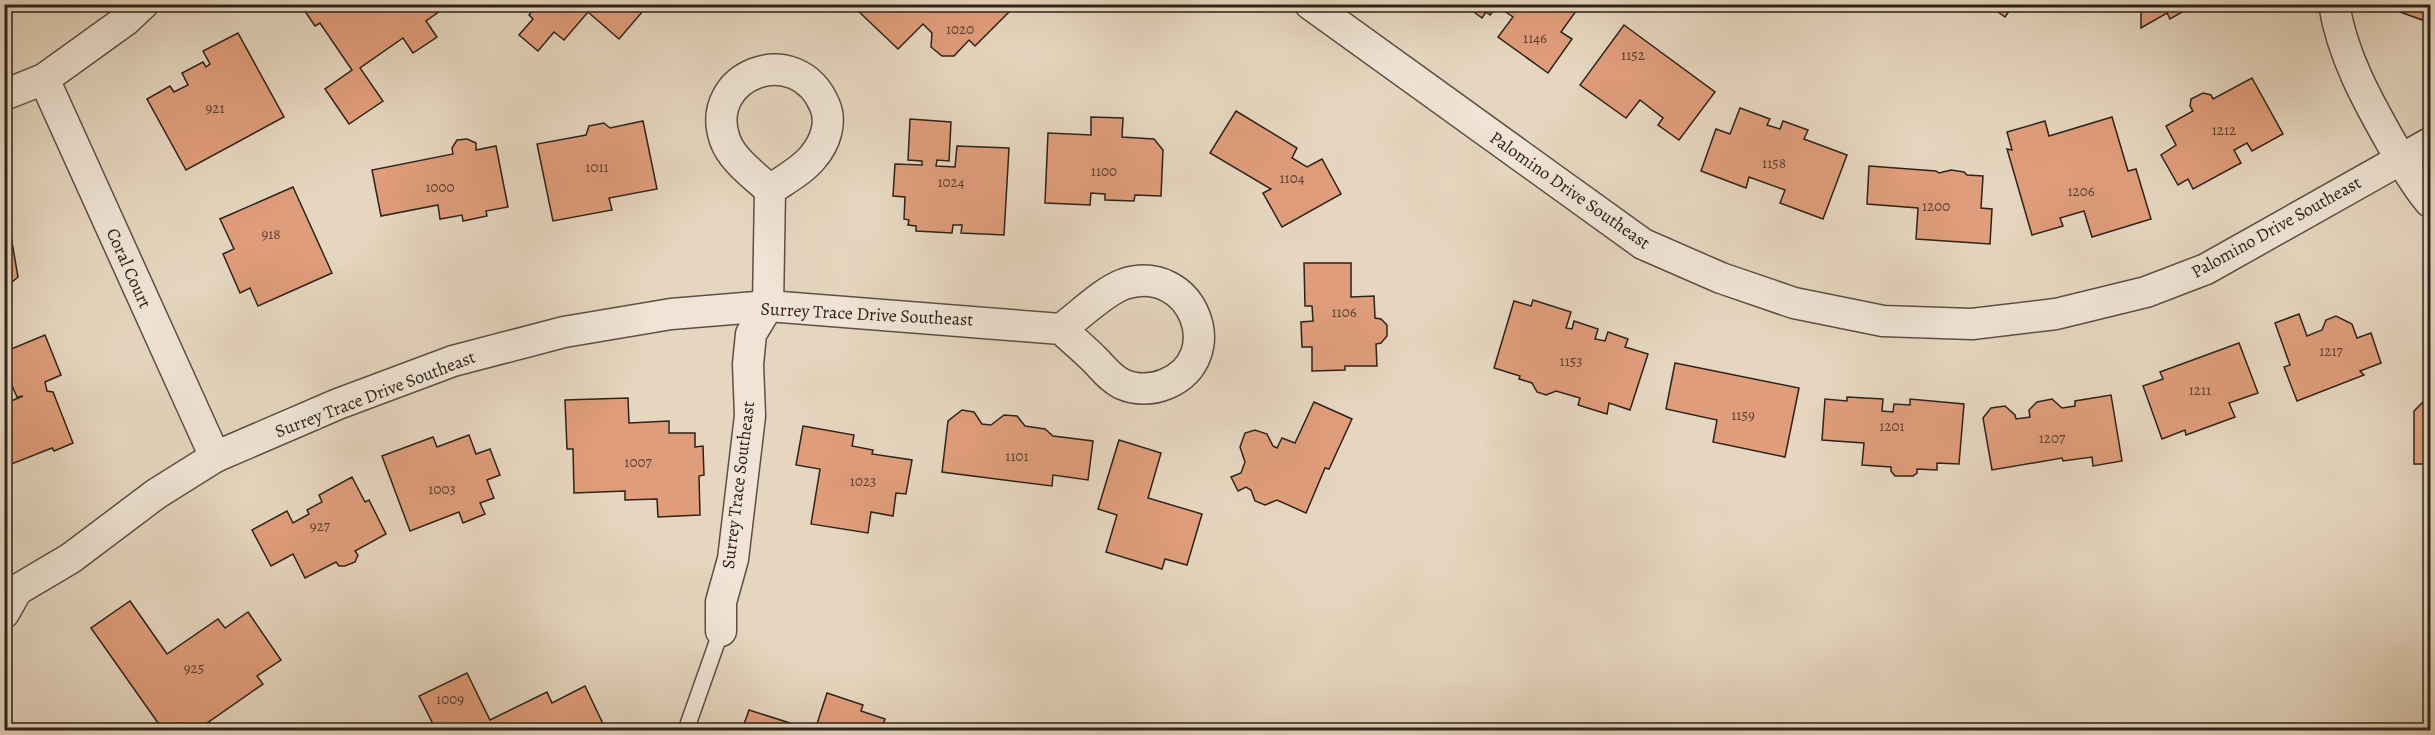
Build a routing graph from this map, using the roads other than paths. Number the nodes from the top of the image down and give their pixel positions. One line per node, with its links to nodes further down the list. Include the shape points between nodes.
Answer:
1 (143, 4): 4 (street)
2 (1310, 4): 7 (street, Palomino Drive Southeast, via 1643,244 1721,278 1794,303 1883,321 1972,324 2056,314 2146,292 2206,269)
3 (2334, 4): 7 (street, via 2337,27 2365,96)
4 (44, 79): 5 (street); 12 (street, Coral Court)
5 (4, 95)
6 (2430, 143): 7 (street, Palomino Drive Southeast)
7 (2401, 159): 9 (street)
8 (770, 190): 10 (street)
9 (2430, 201)
10 (768, 306): 11 (street, Surrey Trace Drive Southeast); 12 (street, Surrey Trace Drive Southeast, via 671,314 564,332 453,361 338,404); 14 (street, Surrey Trace Southeast, via 751,334 750,416 733,559 721,602)
11 (1061, 329)
12 (215, 458): 13 (street, Surrey Trace Drive Southeast, via 156,494 71,558)
13 (9, 595)
14 (721, 631): 15 (lane)
15 (686, 730)

